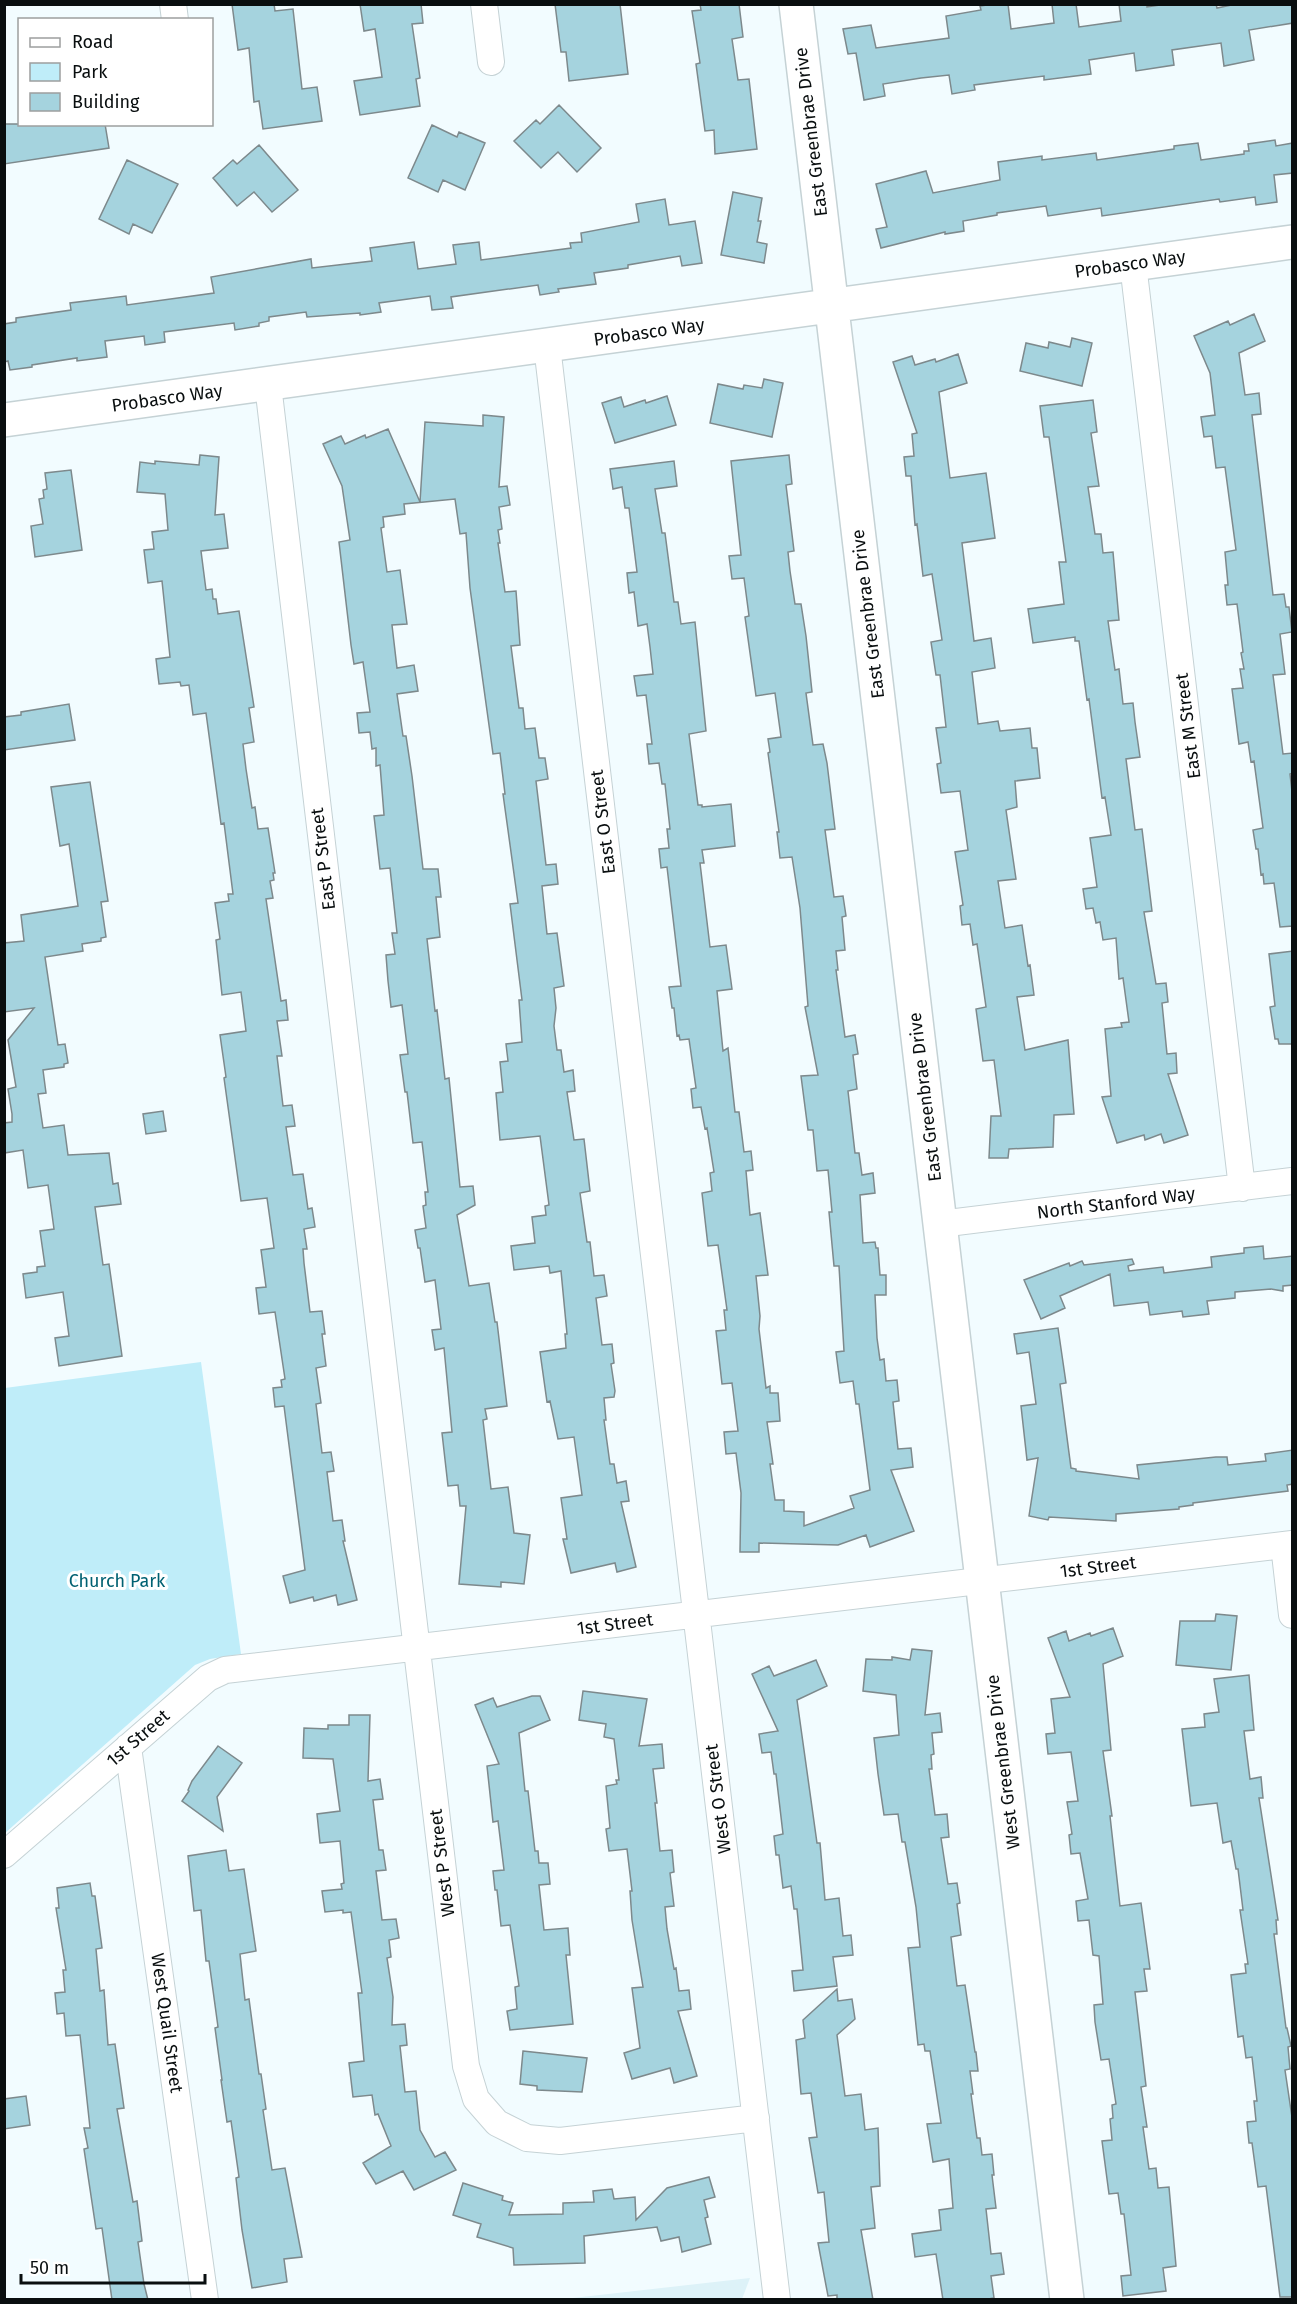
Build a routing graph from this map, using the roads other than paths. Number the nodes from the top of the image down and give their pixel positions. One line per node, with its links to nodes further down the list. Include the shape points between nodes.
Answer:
1 (484, 4): 3 (street)
2 (796, 4): 6 (street, East Greenbrae Drive)
3 (491, 62)
4 (1293, 242): 5 (street, Probasco Way)
5 (1133, 264): 6 (street, Probasco Way); 11 (street, East M Street)
6 (832, 306): 7 (street, Probasco Way); 12 (street, East Greenbrae Drive)
7 (547, 346): 8 (street, Probasco Way); 13 (street, East O Street)
8 (268, 385): 9 (street, Probasco Way); 14 (street, East P Street)
9 (4, 420)
10 (1293, 1181): 11 (street, North Stanford Way)
11 (1242, 1188): 12 (street, North Stanford Way)
12 (940, 1224): 16 (street, West Greenbrae Drive)
13 (660, 1298): 17 (street, West O Street)
14 (379, 1332): 19 (street, West P Street)
15 (1288, 1544): 16 (street, 1st Street); 18 (street)
16 (982, 1581): 17 (street, 1st Street); 25 (street, West Greenbrae Drive)
17 (696, 1614): 19 (street, 1st Street); 22 (street, West O Street)
18 (1293, 1615)
19 (416, 1647): 20 (street, 1st Street, via 225,1670 208,1678); 22 (street, West P Street, via 466,2067 476,2099 497,2123 527,2138 560,2141)
20 (128, 1747): 21 (street, 1st Street); 23 (street, West Quail Street)
21 (4, 1855)
22 (756, 2118): 24 (street, West O Street)
23 (205, 2300)
24 (777, 2300)
25 (1066, 2300)

